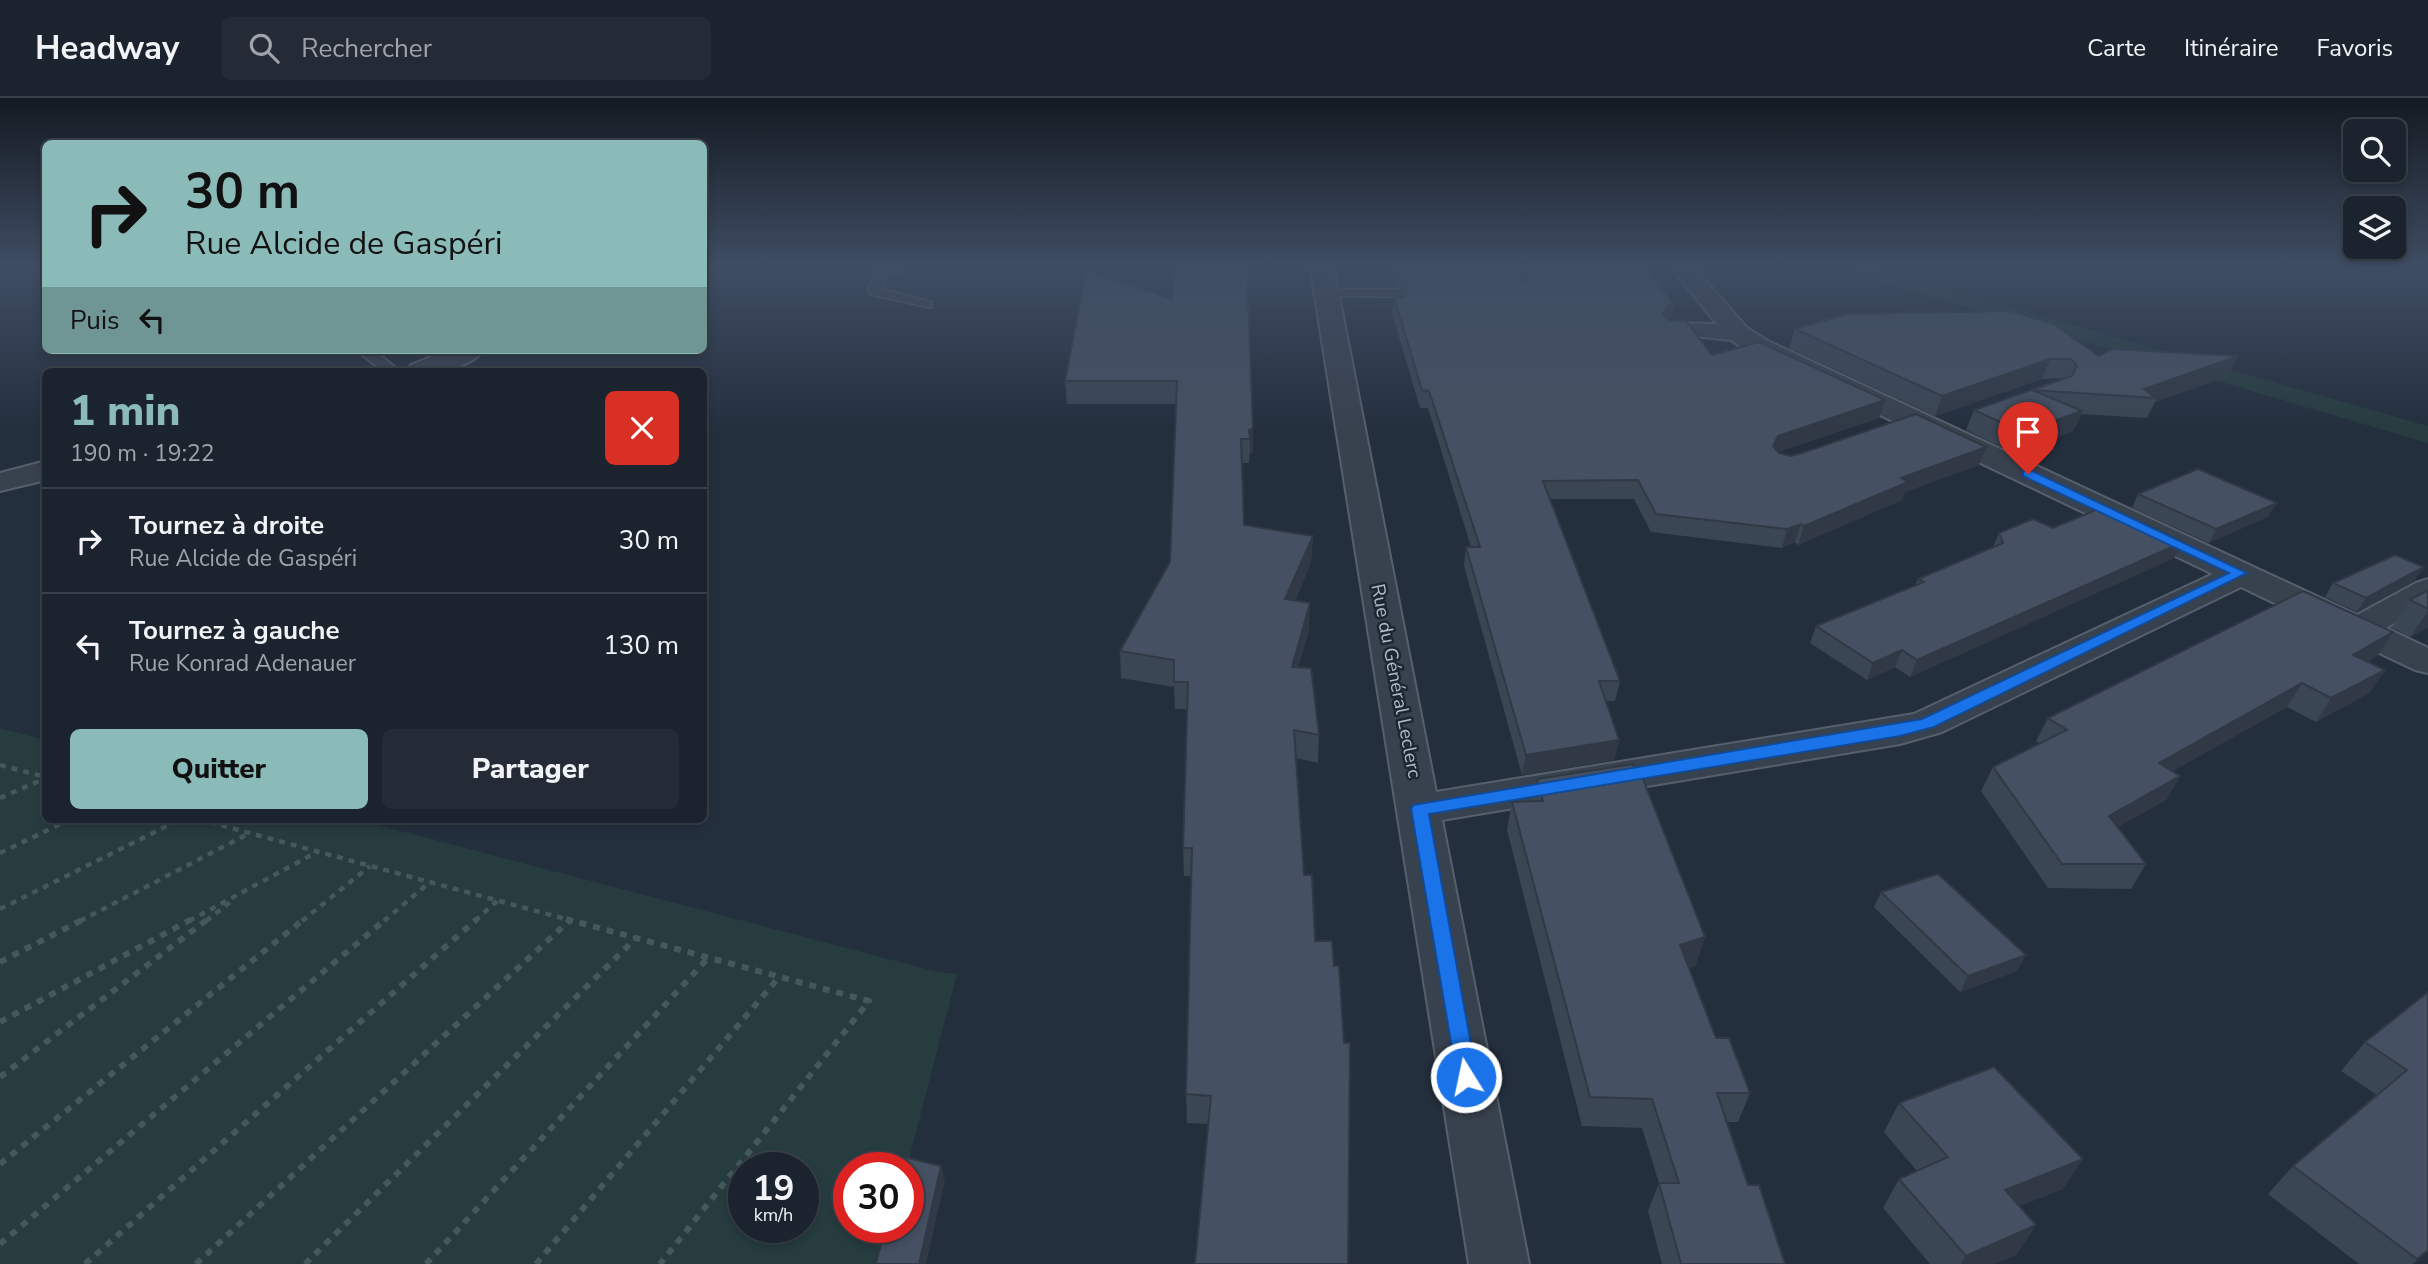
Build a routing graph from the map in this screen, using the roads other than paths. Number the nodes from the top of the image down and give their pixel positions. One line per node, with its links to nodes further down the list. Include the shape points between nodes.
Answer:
1 (1330, 319): 18 (street, Rue du Général Leclerc)
2 (1726, 319): 4 (street)
3 (1675, 328): 4 (street)
4 (1738, 333): 10 (street)
5 (369, 354): 7 (lane)
6 (461, 354): 8 (street)
7 (388, 368)
8 (428, 368)
9 (1969, 416): 10 (street)
10 (1922, 424): 11 (street); 14 (street)
11 (1873, 432)
12 (42, 471): 13 (street)
13 (0, 482)
14 (2240, 573): 16 (street); 18 (street, via 1928,723)
15 (2428, 590): 16 (street)
16 (2358, 629): 17 (street)
17 (2428, 662)
18 (1420, 809): 19 (street, Rue du Général Leclerc)
19 (1499, 1264)

